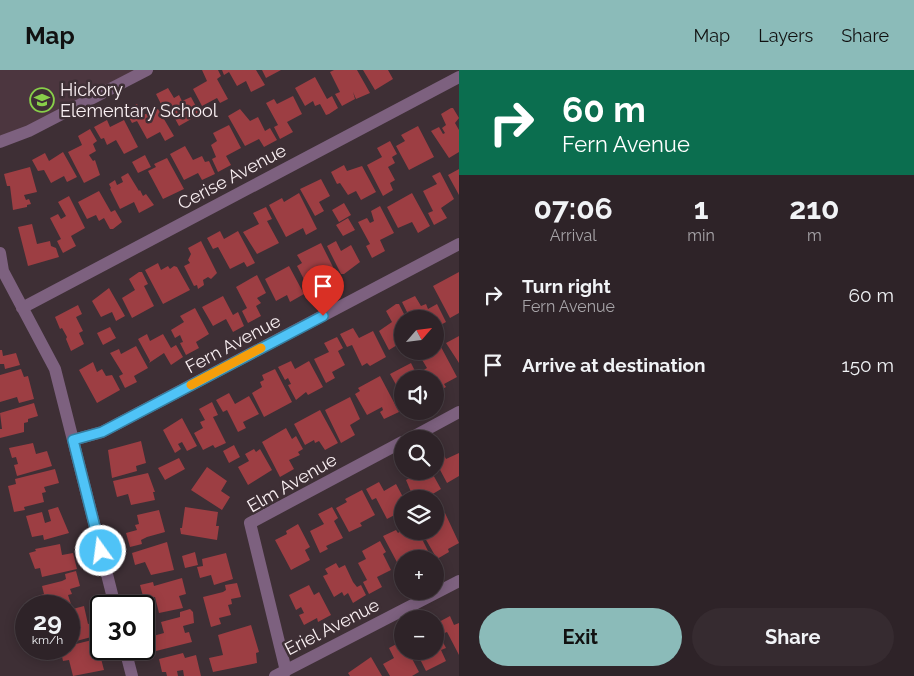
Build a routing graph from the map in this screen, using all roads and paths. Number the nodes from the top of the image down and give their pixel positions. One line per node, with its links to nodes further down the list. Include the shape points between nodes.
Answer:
1 (147, 70): 3 (street, via 29,132)
2 (459, 77): 6 (street, Cerise Avenue)
3 (0, 142)
4 (459, 244): 9 (street, Fern Avenue, via 102,432)
5 (0, 253): 6 (street, via 3,271)
6 (22, 308): 9 (street, via 55,369)
7 (459, 412): 8 (street)
8 (426, 430)
9 (73, 440): 12 (street)
10 (394, 446): 14 (street, Elm Avenue, via 250,523)
11 (459, 582): 14 (street, Eriel Avenue)
12 (112, 595)
13 (128, 660): 15 (street)
14 (280, 673)
15 (132, 676)

